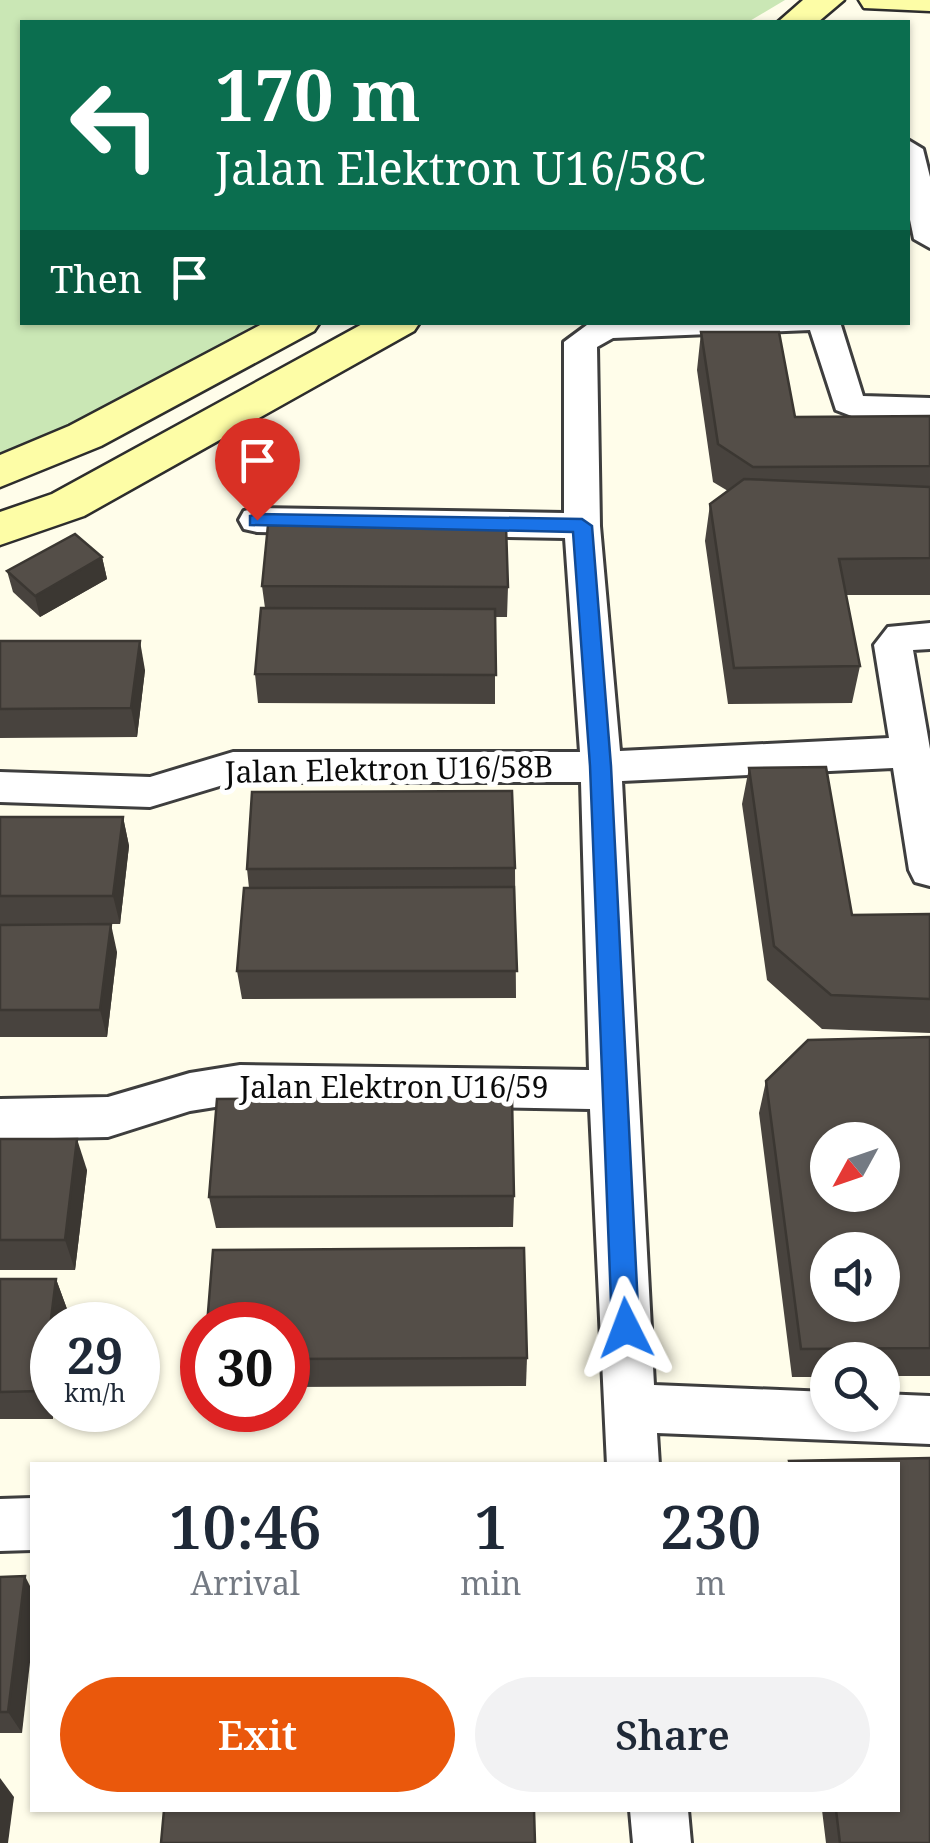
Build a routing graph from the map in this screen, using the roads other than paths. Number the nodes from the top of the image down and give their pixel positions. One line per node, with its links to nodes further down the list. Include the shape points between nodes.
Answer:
1 (826, 0): 2 (street)
2 (799, 20)
3 (910, 169): 4 (street)
4 (914, 209): 5 (street)
5 (930, 239)
6 (292, 325): 11 (street, via 84,436)
7 (394, 325): 14 (street, via 68,504)
8 (704, 325): 13 (street, via 606,328 580,342)
9 (825, 325): 10 (street, via 848,402 862,410)
10 (930, 409)
11 (0, 472)
12 (257, 520): 13 (street)
13 (582, 526): 17 (street)
14 (0, 529)
15 (930, 636): 16 (street, via 901,637 892,645)
16 (910, 752): 17 (street, Jalan Elektron U16/58B); 19 (street)
17 (600, 766): 18 (street, Jalan Elektron U16/58B, via 234,767 150,792); 20 (street)
18 (0, 787)
19 (930, 870)
20 (612, 1090): 21 (street, Jalan Elektron U16/59, via 240,1084 108,1117); 22 (street)
21 (0, 1120)
22 (630, 1408): 23 (street); 24 (street)
23 (930, 1420)
24 (633, 1462)
25 (30, 1524): 26 (street)
26 (0, 1525)
27 (659, 1812): 28 (street)
28 (662, 1843)

